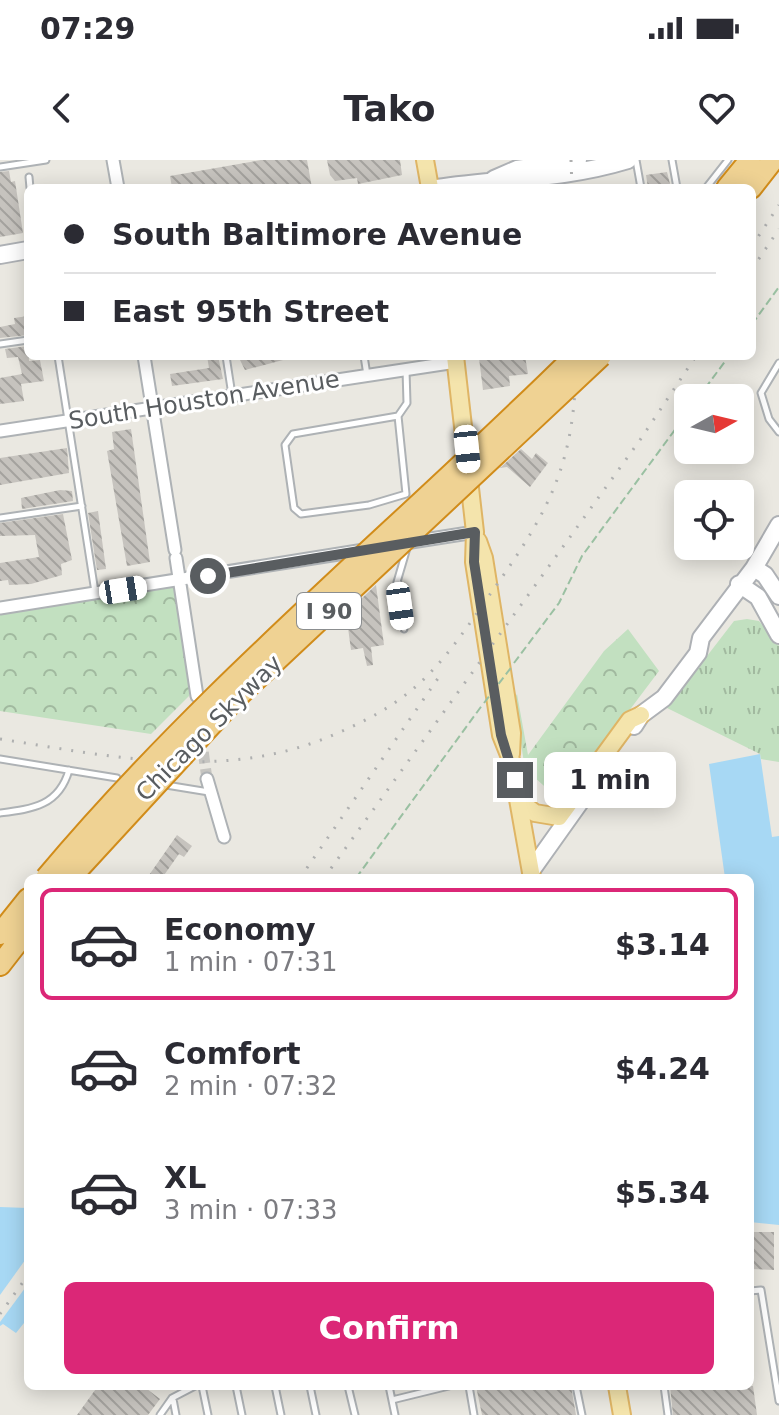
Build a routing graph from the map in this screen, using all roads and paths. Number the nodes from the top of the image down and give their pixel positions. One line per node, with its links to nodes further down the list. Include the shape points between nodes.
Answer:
1 (46, 160): 11 (lane)
2 (113, 160): 16 (street)
3 (425, 160): 17 (main road)
4 (578, 160): 14 (main road, via 517,169)
5 (628, 160): 14 (main road, via 520,182)
6 (636, 160): 19 (lane)
7 (672, 160): 20 (lane)
8 (728, 160): 21 (lane)
9 (750, 160): 22 (highway)
10 (773, 160): 23 (highway)
11 (28, 161): 12 (lane)
12 (0, 167)
13 (29, 177): 15 (lane)
14 (491, 180): 18 (main road)
15 (30, 184)
16 (117, 184)
17 (429, 184)
18 (464, 184)
19 (640, 184)
20 (676, 184)
21 (709, 184)
22 (730, 184)
23 (754, 184)
24 (24, 251): 25 (main road)
25 (0, 255)
26 (779, 287): 27 (path)
27 (756, 319)
28 (24, 341): 29 (lane)
29 (0, 344)
30 (59, 360): 46 (lane)
31 (145, 360): 44 (street)
32 (227, 360): 43 (lane)
33 (365, 360): 41 (lane)
34 (451, 360): 40 (street, South Houston Avenue)
35 (456, 360): 53 (main road)
36 (571, 360): 74 (highway, Chicago Skyway / I 90, bridge, via 221,687)
37 (597, 360): 75 (highway, Chicago Skyway / I 90, bridge, via 234,700)
38 (726, 360): 42 (path)
39 (779, 363): 49 (lane, via 761,393)
40 (406, 369): 41 (street, South Houston Avenue); 45 (lane, via 407,403)
41 (367, 375): 43 (street, South Houston Avenue)
42 (708, 384)
43 (233, 396): 44 (street, South Houston Avenue)
44 (152, 408): 46 (street, South Houston Avenue); 56 (street)
45 (398, 416): 45 (lane, via 293,434 285,445 294,508 301,514 328,512 406,494)
46 (68, 420): 47 (street, South Houston Avenue); 50 (lane)
47 (0, 431)
48 (674, 431): 76 (path, bridge, via 582,556 559,603)
49 (779, 432)
50 (82, 506): 51 (lane); 58 (lane)
51 (0, 518)
52 (779, 525): 55 (main road)
53 (475, 532): 54 (street); 71 (main road, via 474,562 501,735)
54 (409, 543): 56 (street); 61 (lane, via 397,582)
55 (754, 568): 57 (main road); 59 (main road)
56 (180, 581): 58 (street); 63 (street)
57 (739, 584): 62 (main road, via 758,597); 64 (main road)
58 (95, 594): 60 (street)
59 (779, 596)
60 (0, 608)
61 (404, 629)
62 (779, 635)
63 (197, 696)
64 (646, 711): 71 (main road, via 630,720 557,819); 78 (main road)
65 (0, 759): 66 (lane)
66 (69, 770): 67 (lane); 72 (lane, via 52,801)
67 (117, 778)
68 (207, 779): 70 (street)
69 (166, 785): 70 (lane)
70 (210, 792): 73 (street)
71 (519, 801): 77 (main road)
72 (0, 813)
73 (224, 837)
74 (49, 874)
75 (73, 874)
76 (359, 874)
77 (532, 874)
78 (533, 874)
79 (24, 904): 80 (highway)
80 (0, 934)
81 (24, 934): 82 (highway)
82 (0, 965)
83 (754, 1291): 98 (lane, via 761,1290)
84 (187, 1390): 96 (lane)
85 (203, 1390): 101 (lane)
86 (237, 1390): 102 (lane)
87 (276, 1390): 103 (lane)
88 (311, 1390): 104 (lane)
89 (349, 1390): 105 (lane)
90 (390, 1390): 97 (lane)
91 (433, 1390): 97 (lane)
92 (470, 1390): 107 (lane)
93 (577, 1390): 108 (lane)
94 (618, 1390): 109 (main road)
95 (665, 1390): 110 (lane)
96 (172, 1398): 99 (lane); 100 (lane)
97 (392, 1400): 106 (lane)
98 (779, 1401)
99 (160, 1415)
100 (176, 1415)
101 (208, 1415)
102 (242, 1415)
103 (281, 1415)
104 (316, 1415)
105 (355, 1415)
106 (395, 1415)
107 (474, 1415)
108 (582, 1415)
109 (622, 1415)
110 (668, 1415)

